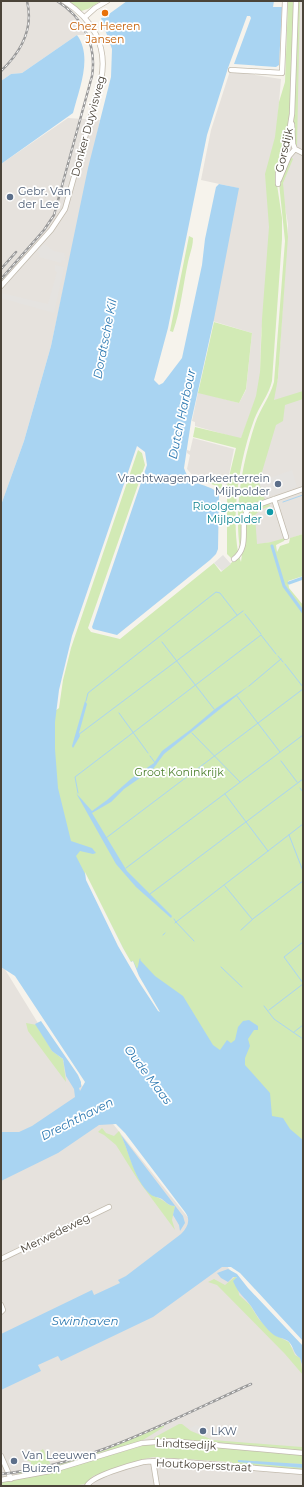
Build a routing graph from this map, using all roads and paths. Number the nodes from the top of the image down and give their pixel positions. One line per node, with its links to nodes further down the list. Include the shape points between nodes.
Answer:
1 (64, 1): 5 (street, Donker Duyvisweg)
2 (107, 1): 5 (street)
3 (285, 1): 6 (street, via 282,73)
4 (296, 1): 7 (street, Gorsdijk)
5 (85, 17): 10 (street, Donker Duyvisweg, via 93,26 99,42 103,71 69,200 60,219)
6 (231, 70)
7 (292, 114): 8 (street, Gorsdijk); 8 (street, Gorsdijk, via 287,145 278,173 278,184 289,156)
8 (295, 148): 9 (street)
9 (303, 153)
10 (1, 286)
11 (303, 489): 12 (street)
12 (274, 499): 13 (street); 14 (street, via 247,510 242,551)
13 (286, 537)
14 (234, 559)
15 (110, 1207): 16 (street, Merwedeweg)
16 (1, 1259)
17 (1, 1305): 18 (street)
18 (1, 1312)
19 (303, 1453): 23 (street, Lindtsedijk, via 160,1442 142,1444)
20 (1, 1456): 23 (street)
21 (153, 1461): 22 (street, Houtkopersstraat); 25 (street, Houtkopersstraat, via 93,1479); 26 (street)
22 (303, 1472)
23 (11, 1479): 24 (street, Lindtsedijk)
24 (1, 1480)
25 (87, 1486)
26 (157, 1486)

